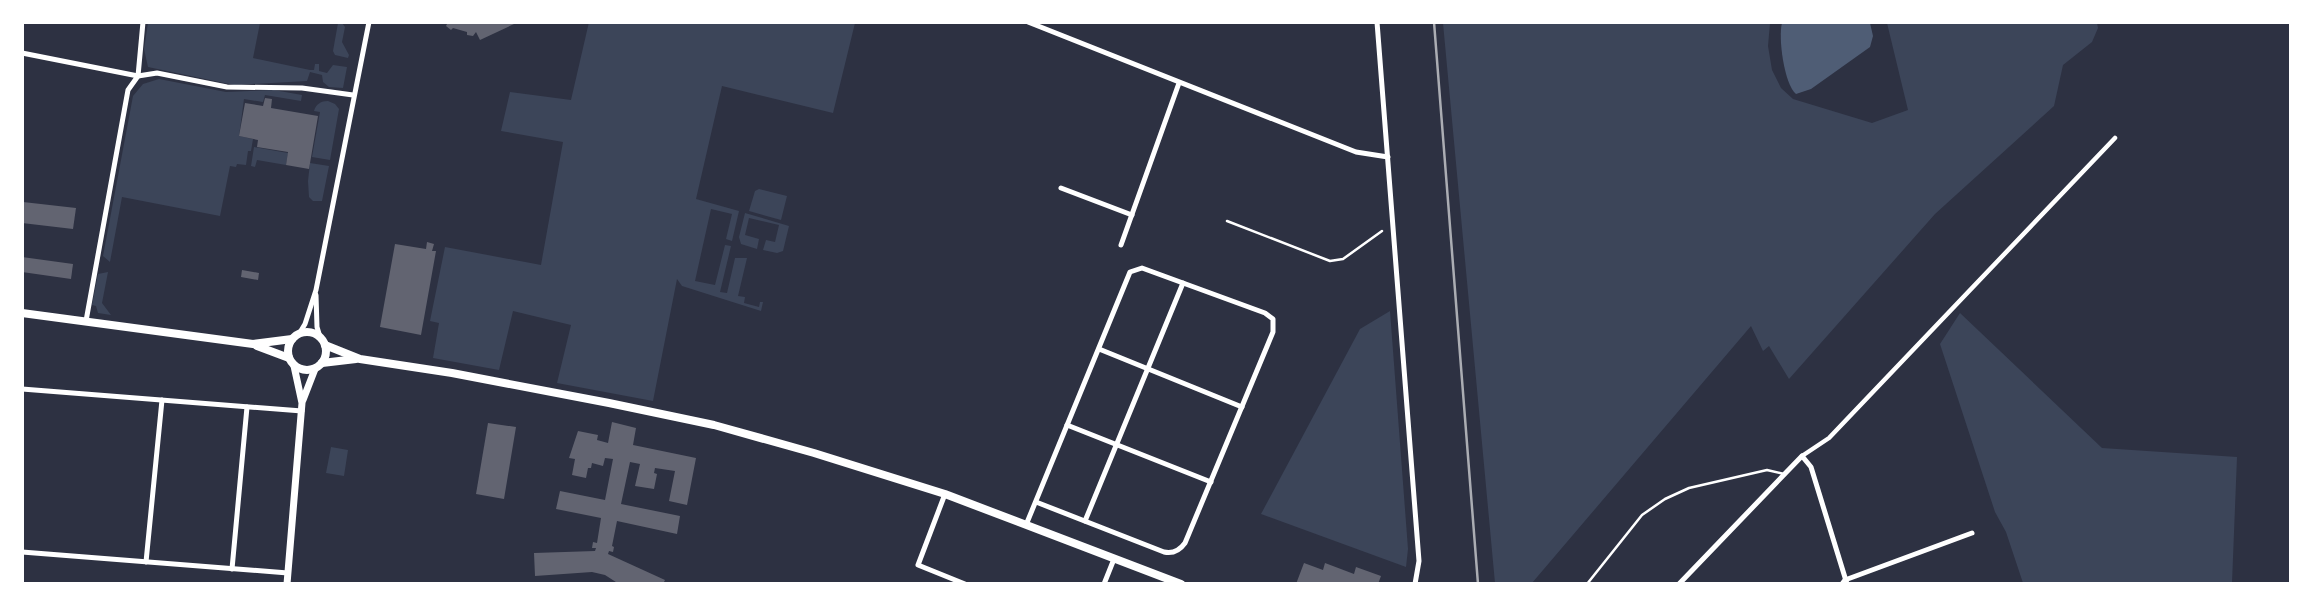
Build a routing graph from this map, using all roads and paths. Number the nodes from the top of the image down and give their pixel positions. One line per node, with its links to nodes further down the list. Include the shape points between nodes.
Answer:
1 (142, 22): 6 (street)
2 (369, 22): 8 (street)
3 (1028, 22): 7 (street)
4 (1377, 22): 10 (street)
5 (22, 53): 6 (street)
6 (138, 76): 8 (street, via 157,73 227,87 302,88); 19 (street, via 128,90)
7 (1179, 83): 10 (street, via 1356,152); 12 (street)
8 (353, 95): 17 (street)
9 (2115, 138): 39 (street, via 1828,438)
10 (1388, 157): 57 (street, via 1419,561)
11 (1061, 188): 12 (street)
12 (1132, 214): 15 (street)
13 (1227, 220): 14 (lane, via 1330,261 1343,259)
14 (1382, 231)
15 (1120, 245)
16 (1183, 283): 25 (street, via 1142,268 1133,269); 31 (street); 34 (street, via 1265,313 1273,319 1273,332)
17 (316, 290): 20 (street); 21 (street, via 316,320)
18 (22, 312): 19 (main road)
19 (86, 321): 23 (main road)
20 (300, 334): 21 (main road, via 312,333); 22 (main road)
21 (320, 337): 24 (main road)
22 (292, 339): 23 (main road); 26 (main road, via 288,346)
23 (253, 344): 26 (main road)
24 (325, 345): 27 (main road); 28 (main road, via 326,356)
25 (1099, 350): 31 (street); 37 (street)
26 (289, 358): 29 (main road)
27 (360, 359): 28 (main road); 42 (main road, via 522,386 714,425)
28 (322, 363): 30 (main road)
29 (294, 366): 30 (main road, via 304,370); 36 (street)
30 (315, 369): 36 (street)
31 (1148, 369): 34 (street); 38 (street)
32 (22, 390): 33 (street)
33 (162, 400): 35 (street); 49 (street)
34 (1242, 406): 41 (street)
35 (247, 407): 36 (street); 50 (street)
36 (302, 407): 51 (street)
37 (1067, 425): 38 (street); 43 (street)
38 (1116, 444): 41 (street); 44 (street)
39 (1802, 456): 40 (street); 52 (street, via 1811,467)
40 (1784, 474): 58 (lane, via 1767,470 1689,488 1665,499 1642,515); 59 (street)
41 (1211, 482): 44 (street, via 1185,543 1175,551 1164,552)
42 (945, 494): 45 (main road); 54 (street, via 918,565)
43 (1036, 502): 44 (street); 45 (street)
44 (1085, 522)
45 (1026, 525): 48 (main road)
46 (1972, 533): 52 (street)
47 (22, 552): 49 (street)
48 (1114, 559): 55 (street); 56 (main road)
49 (146, 562): 50 (street)
50 (232, 569): 51 (street)
51 (288, 573): 53 (street)
52 (1844, 582)
53 (287, 584)
54 (965, 584)
55 (1104, 584)
56 (1181, 584)
57 (1415, 584)
58 (1587, 584)
59 (1679, 584)

